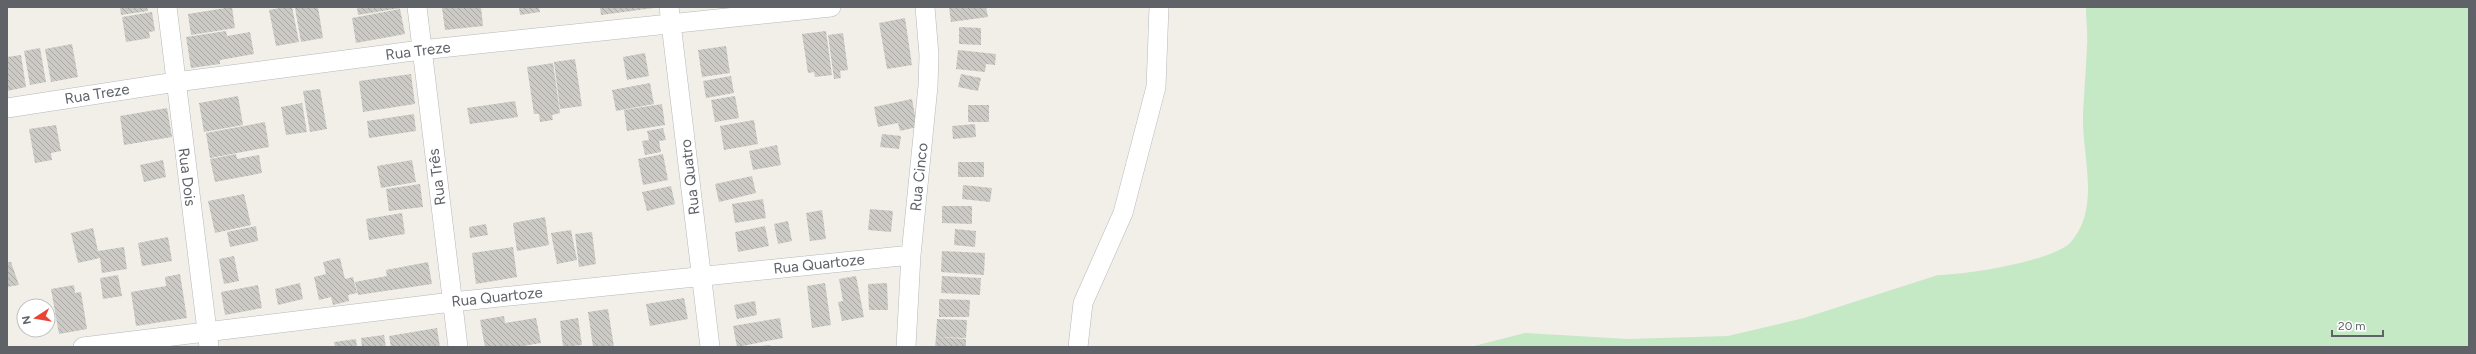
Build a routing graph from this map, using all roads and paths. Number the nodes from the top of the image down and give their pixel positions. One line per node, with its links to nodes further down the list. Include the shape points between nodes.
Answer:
1 (167, 7): 8 (street, Rua Dois)
2 (417, 7): 7 (street, Rua Três)
3 (831, 7): 6 (street, Rua Treze)
4 (925, 7): 10 (street, Rua Cinco, via 929,55 928,86)
5 (1159, 7): 18 (street, via 1156,87 1124,213 1083,303)
6 (670, 15): 7 (street, Rua Treze); 11 (street, Rua Quatro)
7 (422, 50): 8 (street, Rua Treze); 12 (street, Rua Três)
8 (176, 82): 9 (street, Rua Treze); 13 (street, Rua Dois)
9 (7, 108)
10 (911, 255): 11 (street, Rua Quartoze); 17 (street, Rua Cinco)
11 (702, 276): 12 (street, Rua Quartoze); 16 (street, Rua Quatro)
12 (452, 302): 13 (street, Rua Quartoze); 15 (street, Rua Três)
13 (208, 339): 14 (street, Rua Quartoze)
14 (83, 347)
15 (458, 347)
16 (710, 347)
17 (906, 347)
18 (1078, 347)

